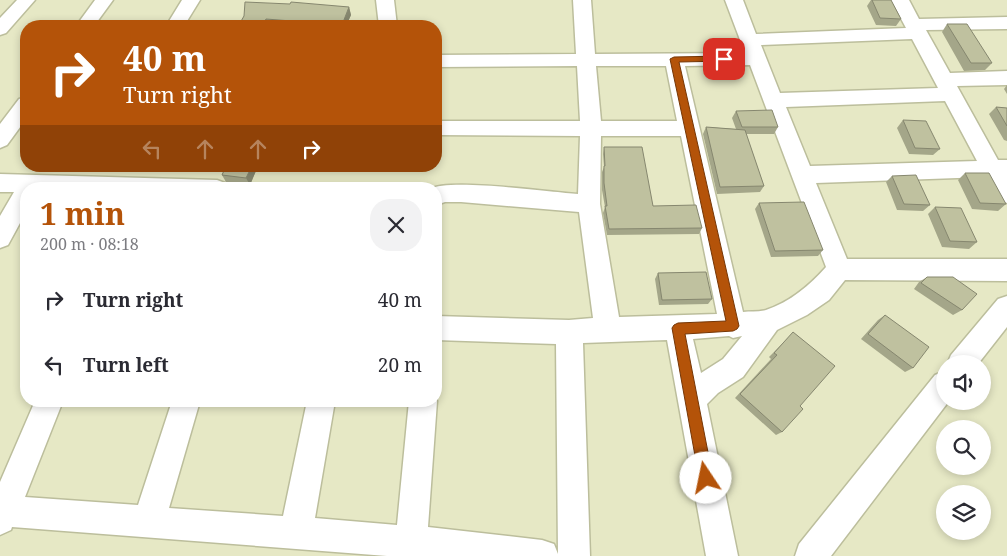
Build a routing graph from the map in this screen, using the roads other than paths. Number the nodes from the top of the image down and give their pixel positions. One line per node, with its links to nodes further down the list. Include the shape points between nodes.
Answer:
1 (26, 0): 12 (street)
2 (104, 0): 8 (street)
3 (191, 0): 9 (street)
4 (385, 0): 10 (street)
5 (582, 0): 17 (street)
6 (734, 0): 14 (street)
7 (900, 0): 13 (street)
8 (89, 20)
9 (179, 20)
10 (387, 20)
11 (1007, 23): 13 (street)
12 (0, 29)
13 (917, 29): 14 (street); 20 (street)
14 (750, 40): 16 (street)
15 (674, 59): 16 (street); 17 (street); 25 (street)
16 (758, 59): 21 (street)
17 (585, 60): 18 (street); 23 (street)
18 (442, 61)
19 (1007, 78): 20 (street)
20 (948, 87): 21 (street); 27 (street)
21 (774, 100): 28 (street)
22 (20, 112): 26 (street)
23 (591, 127): 24 (street); 25 (street); 37 (street)
24 (442, 128)
25 (688, 129): 43 (street)
26 (0, 140)
27 (1000, 168): 28 (street); 35 (street)
28 (802, 175): 39 (street)
29 (82, 176): 30 (street); 31 (street)
30 (55, 182)
31 (144, 182)
32 (0, 183): 33 (street)
33 (20, 187)
34 (442, 193): 37 (street)
35 (1007, 194)
36 (20, 202): 38 (street)
37 (589, 204): 46 (street)
38 (0, 238)
39 (839, 269): 40 (street); 42 (street, via 820,292)
40 (1007, 270)
41 (1007, 307): 48 (street)
42 (768, 322): 43 (street); 50 (street, via 733,368)
43 (733, 326): 45 (street)
44 (442, 328): 47 (street)
45 (678, 328): 46 (street); 50 (street)
46 (608, 329): 47 (street)
47 (569, 332): 60 (street)
48 (968, 355)
49 (936, 396): 62 (street)
50 (691, 400): 61 (street)
51 (47, 407): 55 (street)
52 (184, 407): 56 (street)
53 (320, 407): 57 (street)
54 (422, 407): 58 (street)
55 (2, 515): 56 (street)
56 (149, 522): 57 (street)
57 (296, 533): 58 (street)
58 (411, 549): 59 (street)
59 (542, 556)
60 (574, 556)
61 (722, 556)
62 (811, 556)

